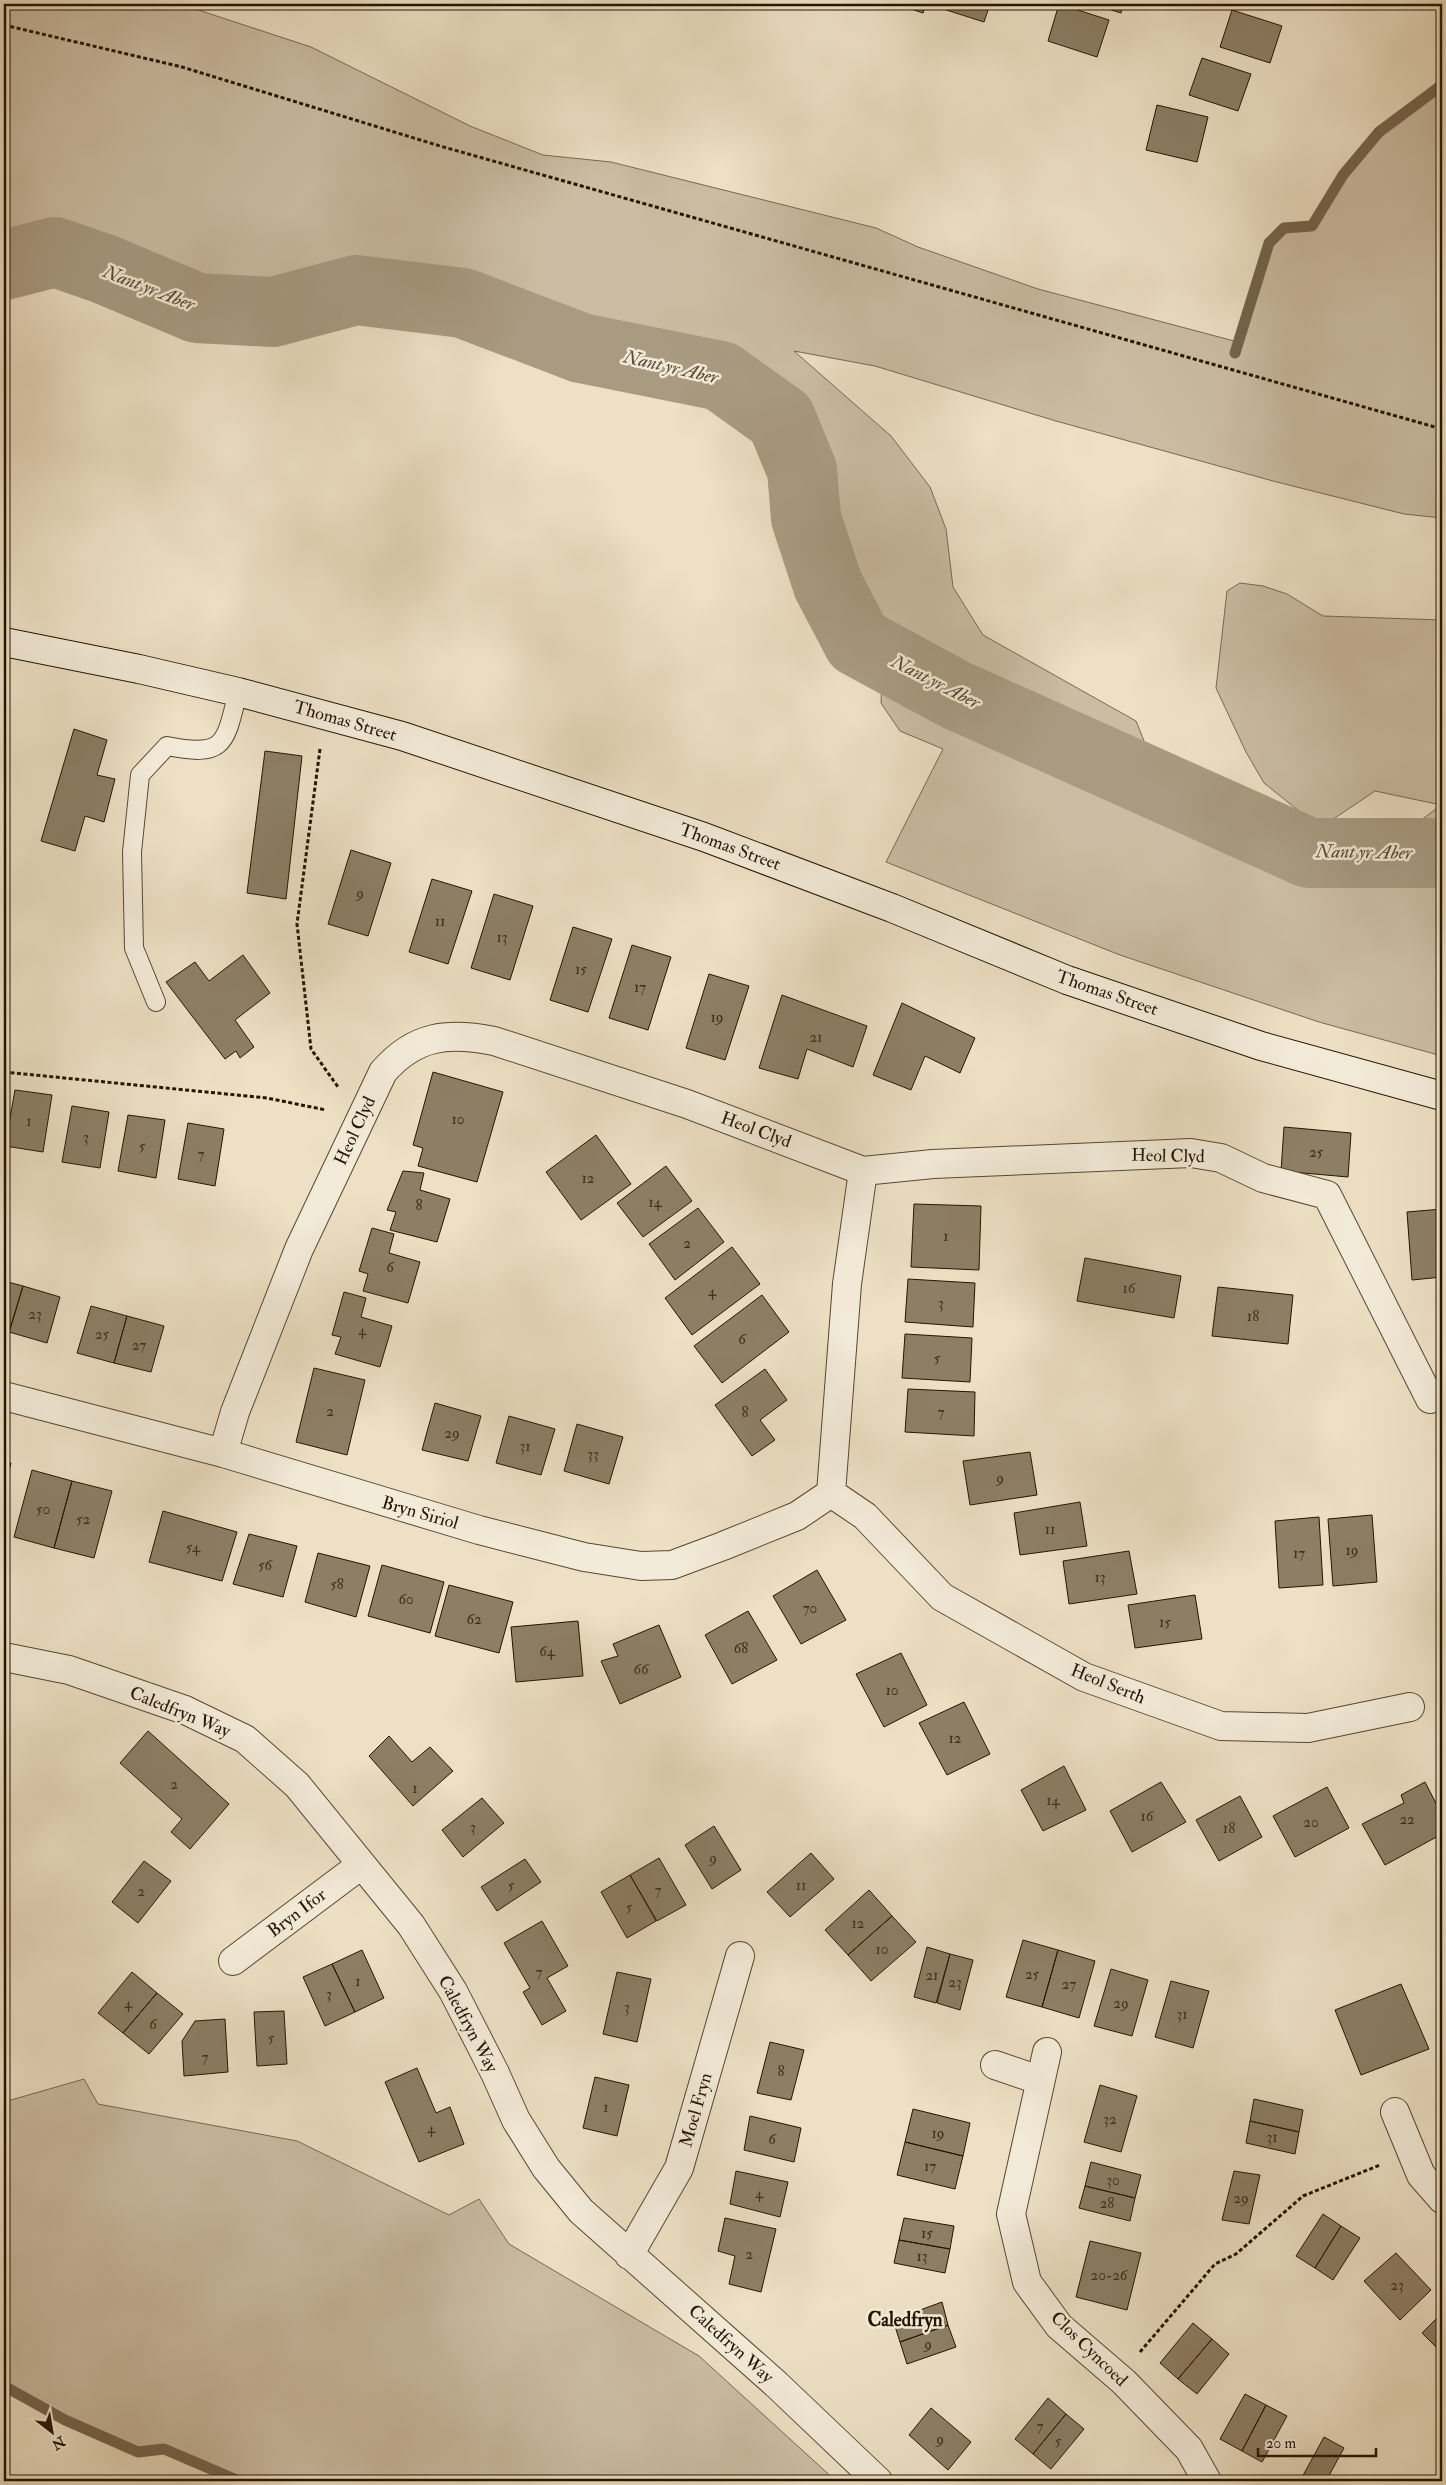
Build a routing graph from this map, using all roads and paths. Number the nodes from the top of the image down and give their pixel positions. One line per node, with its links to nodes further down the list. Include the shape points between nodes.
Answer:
1 (4, 25): 2 (path, via 182,67 440,146)
2 (1442, 429)
3 (4, 642): 4 (street, Thomas Street)
4 (238, 692): 5 (street, Thomas Street); 6 (lane, via 229,729 222,742 204,751 167,746 140,775 132,852 134,948)
5 (325, 715): 8 (street, Thomas Street, via 402,736 704,837 892,908 1067,980 1261,1046); 9 (path, via 297,924 311,1049)
6 (156, 1002)
7 (4, 1072): 9 (path, via 267,1098)
8 (1442, 1096)
9 (361, 1118): 10 (street, Heol Clyd, via 383,1072 410,1046 427,1039 475,1037 687,1104); 13 (street, Heol Clyd, via 299,1249 235,1412)
10 (863, 1170): 12 (street, Heol Clyd, via 1191,1153 1221,1158 1263,1178 1327,1195); 14 (street, via 847,1284)
11 (4, 1396): 13 (street, Bryn Siriol)
12 (1430, 1399)
13 (223, 1453): 14 (street, Bryn Siriol, via 479,1530 584,1557 641,1566 672,1565 723,1546 797,1516)
14 (831, 1493): 16 (street, Heol Serth, via 865,1516 942,1597 1084,1678 1221,1726 1308,1728)
15 (4, 1657): 17 (street, Caledfryn Way, via 69,1670 185,1710 245,1739 297,1785)
16 (1410, 1707)
17 (361, 1865): 19 (street, Bryn Ifor); 26 (street, Caledfryn Way, via 412,1925 452,1992 516,2120 546,2168 581,2211)
18 (740, 1956): 26 (street, Moel Fryn, via 679,2168)
19 (233, 1961)
20 (1047, 2052): 22 (street, Clos Cyncoed)
21 (995, 2065): 22 (street)
22 (1039, 2080): 27 (street, Clos Cyncoed, via 1011,2214 1027,2282 1059,2326)
23 (1395, 2112): 24 (street)
24 (1411, 2152): 25 (street, via 1421,2175); 27 (path, via 1303,2196 1236,2254 1214,2264)
25 (1442, 2198)
26 (629, 2255): 28 (street, Caledfryn Way, via 769,2378)
27 (1118, 2377): 29 (street, Clos Cyncoed, via 1189,2448)
28 (878, 2481)
29 (1207, 2481)

